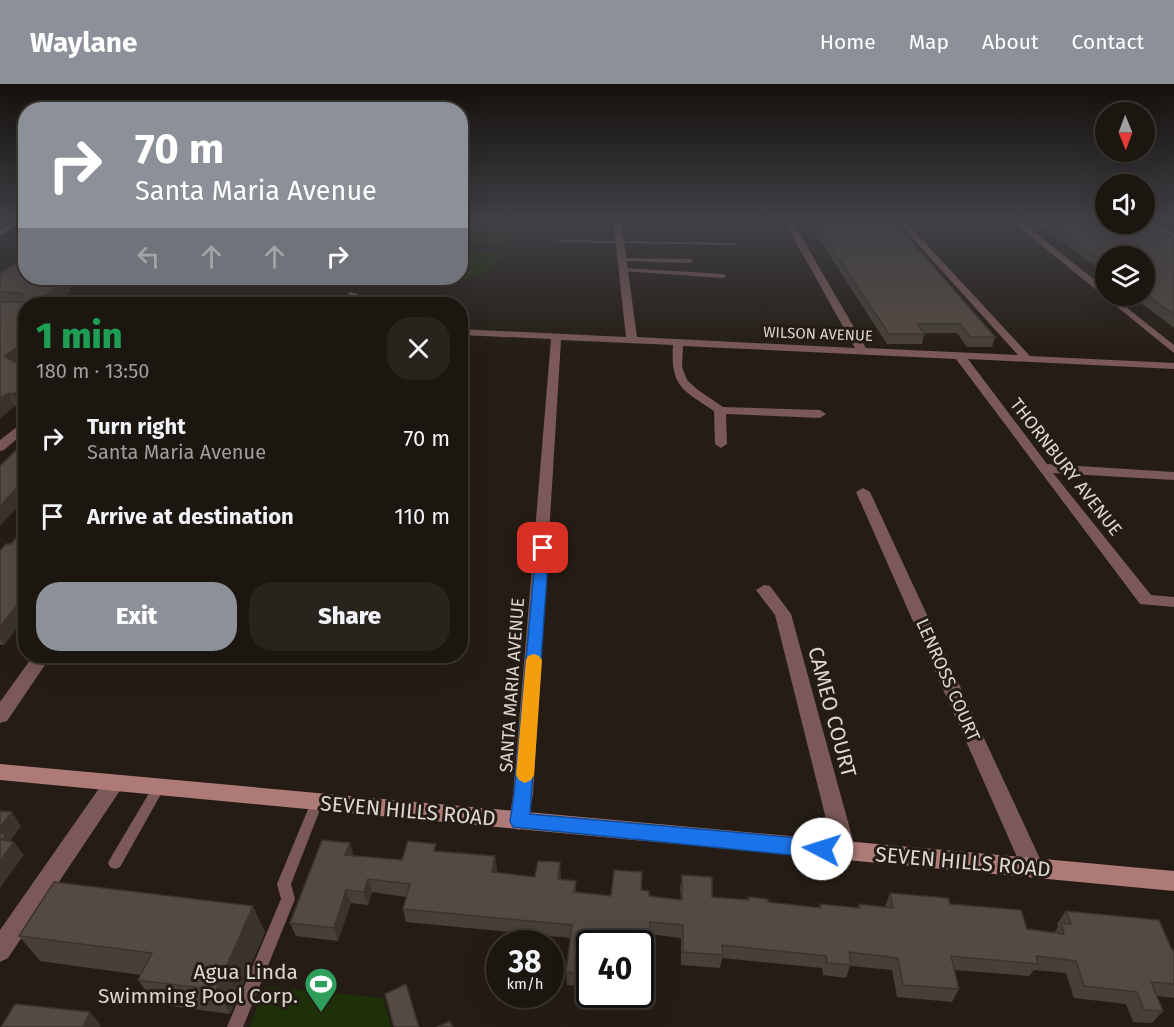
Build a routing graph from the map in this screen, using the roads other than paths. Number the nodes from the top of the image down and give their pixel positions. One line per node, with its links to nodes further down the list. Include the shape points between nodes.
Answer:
1 (623, 263): 5 (street)
2 (812, 263): 15 (street)
3 (939, 263): 18 (street)
4 (1067, 263): 7 (street)
5 (624, 270): 6 (lane); 13 (street)
6 (723, 276)
7 (1095, 286)
8 (353, 294): 9 (street)
9 (351, 297)
10 (1120, 306): 16 (street)
11 (468, 332): 12 (street, WILSON AVENUE)
12 (556, 336): 13 (street, WILSON AVENUE); 36 (street, SANTA MARIA AVENUE, via 543,548)
13 (632, 340): 14 (street, WILSON AVENUE)
14 (678, 343): 15 (street, WILSON AVENUE); 20 (street, via 677,367 686,386)
15 (862, 350): 17 (street, WILSON AVENUE)
16 (1174, 350)
17 (959, 355): 18 (street, WILSON AVENUE); 25 (street, THORNBURY AVENUE)
18 (1027, 359): 19 (street, WILSON AVENUE)
19 (1174, 366)
20 (720, 410): 21 (street); 23 (street)
21 (820, 414)
22 (18, 431): 24 (street)
23 (721, 444)
24 (0, 447)
25 (1042, 468): 26 (street); 29 (street, THORNBURY AVENUE, via 1146,600)
26 (1174, 476)
27 (863, 492): 39 (street, LENROSS COURT)
28 (764, 590): 37 (street, CAMEO COURT, via 783,614)
29 (1174, 602)
30 (37, 663): 31 (street)
31 (0, 716)
32 (0, 772): 33 (street, SEVEN HILLS ROAD)
33 (114, 783): 34 (street, SEVEN HILLS ROAD); 41 (street)
34 (159, 787): 35 (street, SEVEN HILLS ROAD); 38 (lane)
35 (317, 802): 36 (street, SEVEN HILLS ROAD); 42 (lane, via 284,884 288,899)
36 (519, 821): 37 (street, SEVEN HILLS ROAD)
37 (845, 851): 39 (street, SEVEN HILLS ROAD)
38 (116, 863)
39 (1033, 868): 40 (street, SEVEN HILLS ROAD)
40 (1174, 881)
41 (0, 950)
42 (235, 1027)

